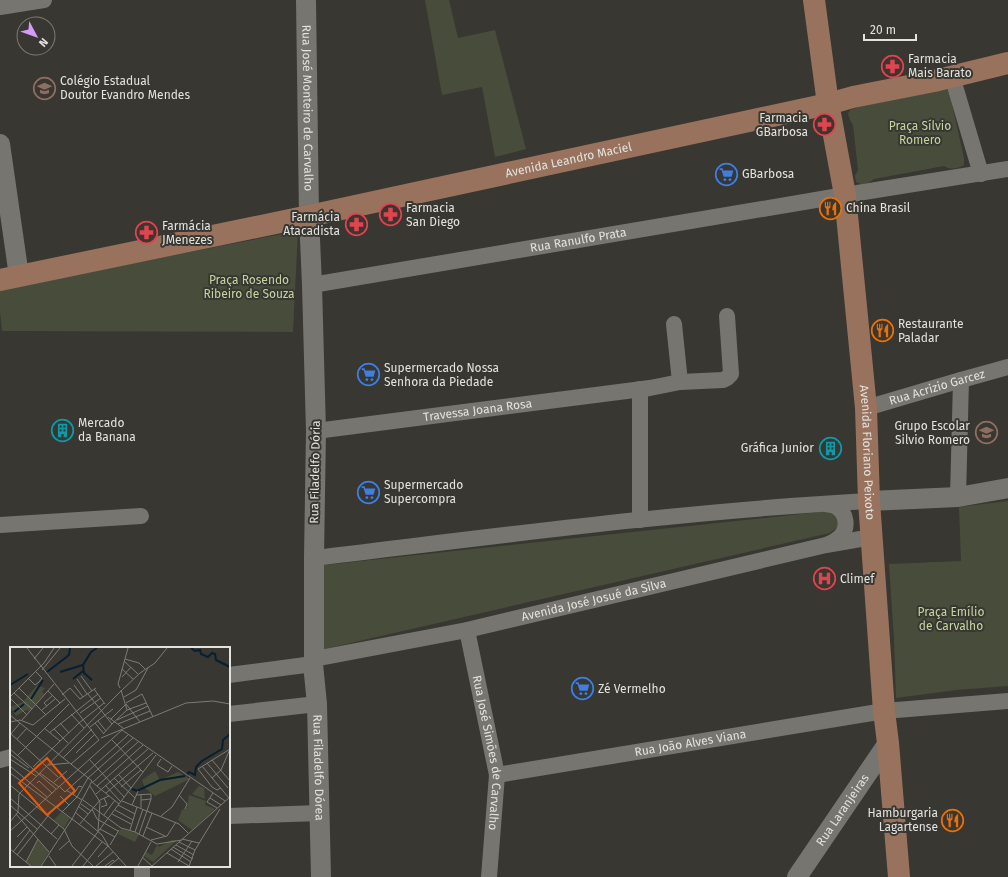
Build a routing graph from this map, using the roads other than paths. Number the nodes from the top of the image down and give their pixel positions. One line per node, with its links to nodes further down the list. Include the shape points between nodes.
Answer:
1 (44, 0): 4 (street)
2 (306, 0): 12 (street, Rua José Monteiro de Carvalho)
3 (814, 0): 7 (main road)
4 (0, 7)
5 (1008, 63): 6 (main road)
6 (952, 76): 7 (main road); 10 (street)
7 (828, 104): 11 (main road); 12 (main road, Avenida Leandro Maciel)
8 (0, 144): 13 (street)
9 (1008, 170): 10 (street)
10 (982, 174): 11 (street)
11 (845, 194): 14 (street, Rua Ranulfo Prata); 21 (main road, Avenida Floriano Peixoto)
12 (309, 216): 13 (main road); 14 (street)
13 (10, 278)
14 (312, 285): 22 (street, Rua Filadelfo Dória)
15 (727, 316): 19 (street, Travessa Joana Rosa, via 730,376 723,380)
16 (674, 324): 19 (street)
17 (1008, 367): 18 (street, Rua Acrizio Garcez)
18 (961, 380): 21 (street, Rua Acrizio Garcez); 24 (street)
19 (680, 382): 20 (street, Travessa Joana Rosa)
20 (640, 389): 22 (street, Travessa Joana Rosa); 28 (street)
21 (866, 408): 25 (main road, Avenida Floriano Peixoto)
22 (316, 431): 32 (street, Rua Filadelfo Dória)
23 (1008, 488): 24 (street)
24 (958, 497): 25 (street)
25 (869, 501): 26 (street); 30 (main road, Avenida Floriano Peixoto)
26 (820, 504): 28 (street); 31 (street, via 836,507 843,514 846,523 843,533)
27 (141, 516): 29 (street)
28 (640, 520): 32 (street)
29 (0, 526)
30 (872, 537): 31 (street, Avenida José Josué da Silva); 38 (main road, Avenida Floriano Peixoto)
31 (826, 545): 33 (street, Avenida José Josué da Silva)
32 (314, 558): 34 (street, Rua Filadelfo Dória)
33 (467, 630): 34 (street, Avenida José Josué da Silva); 43 (street, Rua José Simões de Carvalho)
34 (313, 661): 35 (street, Avenida José Josué da Silva); 37 (street, Rua Filadelfo Dórea)
35 (230, 674)
36 (1008, 701): 38 (street, Rua João Alves Viana)
37 (317, 704): 39 (street); 44 (street, Rua Filadelfo Dórea)
38 (884, 710): 40 (main road, Avenida Floriano Peixoto); 43 (street, Rua João Alves Viana)
39 (230, 714)
40 (888, 743): 48 (street, Rua Laranjeiras); 49 (main road, Avenida Floriano Peixoto)
41 (10, 757): 42 (street)
42 (0, 760)
43 (497, 775): 47 (street, Rua José Simões de Carvalho)
44 (320, 813): 45 (street); 46 (street, Rua Filadelfo Dórea)
45 (230, 816)
46 (321, 877)
47 (489, 877)
48 (797, 877)
49 (899, 877)

